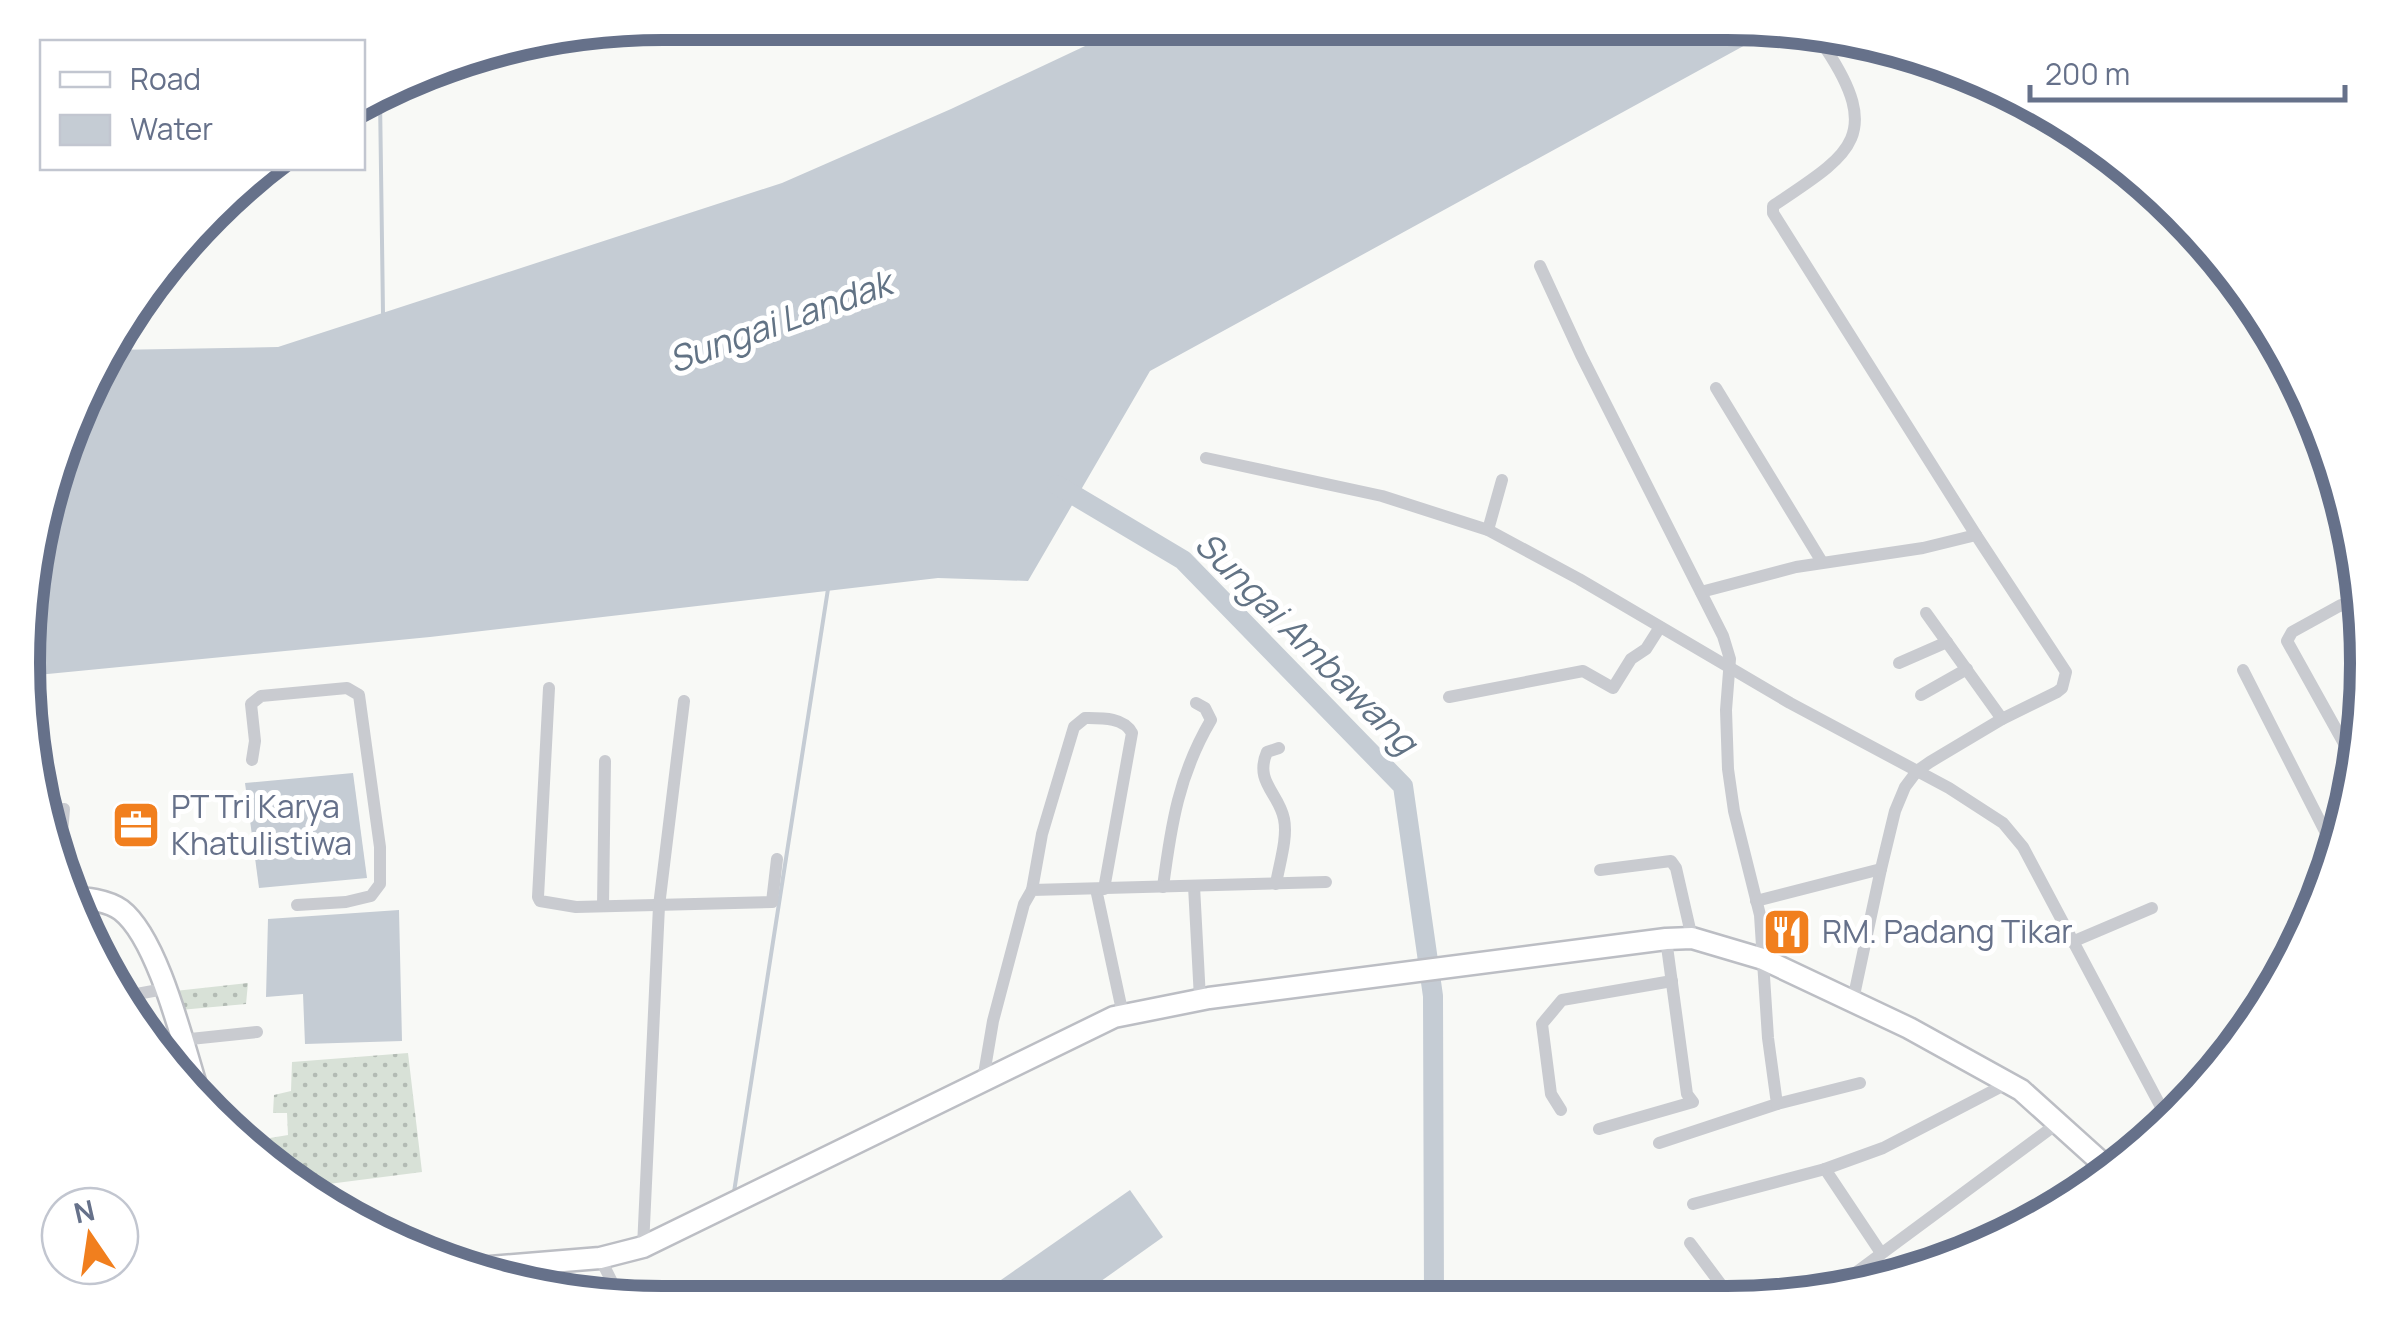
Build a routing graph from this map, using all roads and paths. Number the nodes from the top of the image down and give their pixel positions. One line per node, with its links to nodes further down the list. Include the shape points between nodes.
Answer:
1 (1826, 49): 7 (street, via 1853,100 1852,141 1820,176 1773,206 1773,213)
2 (1540, 266): 9 (street)
3 (1716, 388): 8 (street)
4 (1206, 458): 6 (street, via 1382,496)
5 (1502, 480): 6 (street)
6 (1488, 530): 12 (street)
7 (1976, 536): 8 (street); 23 (street, via 2066,672 2057,692)
8 (1822, 562): 9 (street)
9 (1701, 592): 15 (street, via 1728,648)
10 (2348, 610): 24 (street, via 2337,606 2288,637)
11 (1926, 613): 13 (street)
12 (1660, 626): 15 (street); 20 (street, via 1613,688 1583,671)
13 (1947, 642): 14 (street); 16 (street)
14 (1899, 662)
15 (1730, 668): 28 (street); 42 (street, via 1728,769)
16 (1966, 669): 19 (street); 23 (street)
17 (2243, 670): 31 (street)
18 (549, 688): 44 (street, via 538,897 557,906)
19 (1921, 696)
20 (1449, 697)
21 (684, 701): 45 (street)
22 (1196, 703): 38 (street, via 1211,720 1181,784)
23 (2002, 718): 28 (street)
24 (2345, 745)
25 (1279, 748): 36 (street, via 1267,752 1262,770 1284,819)
26 (252, 760): 43 (street, via 251,704 262,696 348,688 358,696 380,884 371,896)
27 (605, 761): 44 (street)
28 (1917, 771): 33 (street, via 1898,800); 49 (street, via 2014,834)
29 (64, 810): 30 (street)
30 (62, 829)
31 (2326, 833)
32 (777, 859): 45 (street, via 772,902)
33 (1881, 869): 42 (street); 55 (street)
34 (1600, 870): 47 (street, via 1671,861)
35 (1326, 882): 36 (street)
36 (1276, 884): 37 (street)
37 (1194, 886): 38 (street); 54 (street)
38 (1163, 887): 39 (street)
39 (1100, 889): 40 (street); 40 (street, via 1132,733 1125,724 1085,718 1074,727); 56 (street)
40 (1032, 890): 60 (street)
41 (87, 900): 52 (main road, via 112,904 137,924)
42 (1756, 900): 50 (street)
43 (296, 905)
44 (603, 906): 45 (street)
45 (660, 906): 73 (street)
46 (2152, 908): 49 (street)
47 (1692, 938): 48 (main road); 50 (main road)
48 (1666, 940): 51 (street); 54 (main road)
49 (2072, 942): 64 (street)
50 (1763, 959): 55 (main road); 63 (street)
51 (1672, 981): 65 (street, via 1562,1000 1542,1024 1551,1094); 67 (street, via 1693,1102)
52 (164, 989): 53 (street); 58 (main road)
53 (136, 994)
54 (1200, 999): 56 (main road)
55 (1853, 1000): 61 (main road)
56 (1123, 1015): 60 (main road)
57 (258, 1032): 58 (street)
58 (181, 1040): 59 (main road)
59 (190, 1068)
60 (982, 1080): 73 (main road)
61 (2008, 1082): 66 (main road); 70 (street, via 1883,1148)
62 (1860, 1083): 63 (street)
63 (1777, 1104): 68 (street)
64 (2162, 1109)
65 (1561, 1110)
66 (2058, 1123): 69 (main road); 74 (street)
67 (1598, 1129)
68 (1659, 1143)
69 (2100, 1161)
70 (1825, 1169): 71 (street); 74 (street)
71 (1692, 1204)
72 (1690, 1244): 79 (street)
73 (643, 1246): 75 (main road)
74 (1881, 1253): 77 (street)
75 (600, 1258): 76 (main road); 78 (street)
76 (505, 1266)
77 (1855, 1273)
78 (613, 1284)
79 (1722, 1286)

